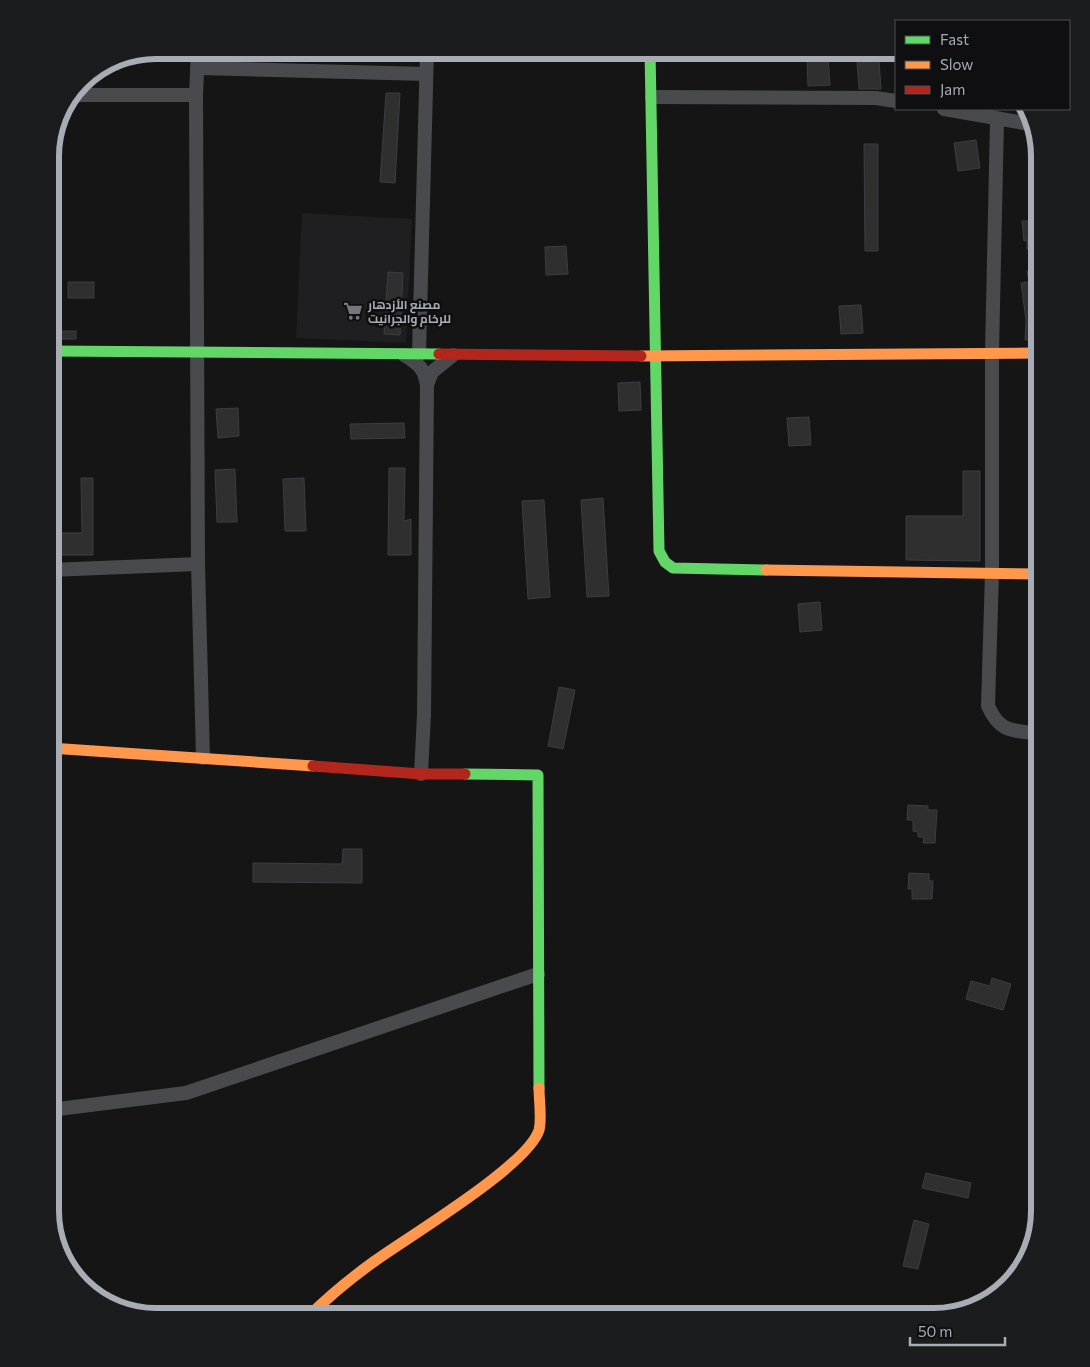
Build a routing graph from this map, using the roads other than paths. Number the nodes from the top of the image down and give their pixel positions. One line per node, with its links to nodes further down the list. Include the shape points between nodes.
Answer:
1 (198, 59): 4 (street)
2 (427, 59): 5 (street)
3 (650, 59): 8 (street)
4 (197, 68): 5 (street); 6 (street)
5 (426, 74): 18 (street)
6 (196, 94): 7 (street); 14 (street)
7 (81, 95)
8 (652, 97): 9 (street, via 876,98); 20 (street)
9 (895, 101)
10 (949, 110): 11 (street)
11 (997, 120): 12 (street); 16 (street)
12 (1025, 123)
13 (59, 351): 14 (street)
14 (197, 352): 15 (street); 22 (street)
15 (400, 353): 18 (street); 21 (street, via 418,363 425,373)
16 (992, 353): 17 (street); 20 (street); 24 (street)
17 (1031, 353)
18 (419, 354): 19 (street)
19 (453, 355): 20 (street); 21 (street, via 432,372)
20 (655, 356): 24 (street, via 659,551 672,568)
21 (427, 386): 29 (street, via 424,715)
22 (198, 564): 23 (street); 28 (street)
23 (59, 570)
24 (992, 573): 25 (street); 26 (street, via 988,706 995,722 1009,729)
25 (1031, 574)
26 (1031, 733)
27 (59, 749): 28 (street)
28 (202, 758): 29 (street)
29 (420, 774): 30 (street, via 538,774)
30 (538, 974): 31 (street, via 186,1094); 32 (street, via 539,1130 534,1142 494,1177 381,1257)
31 (59, 1109)
32 (319, 1308)

